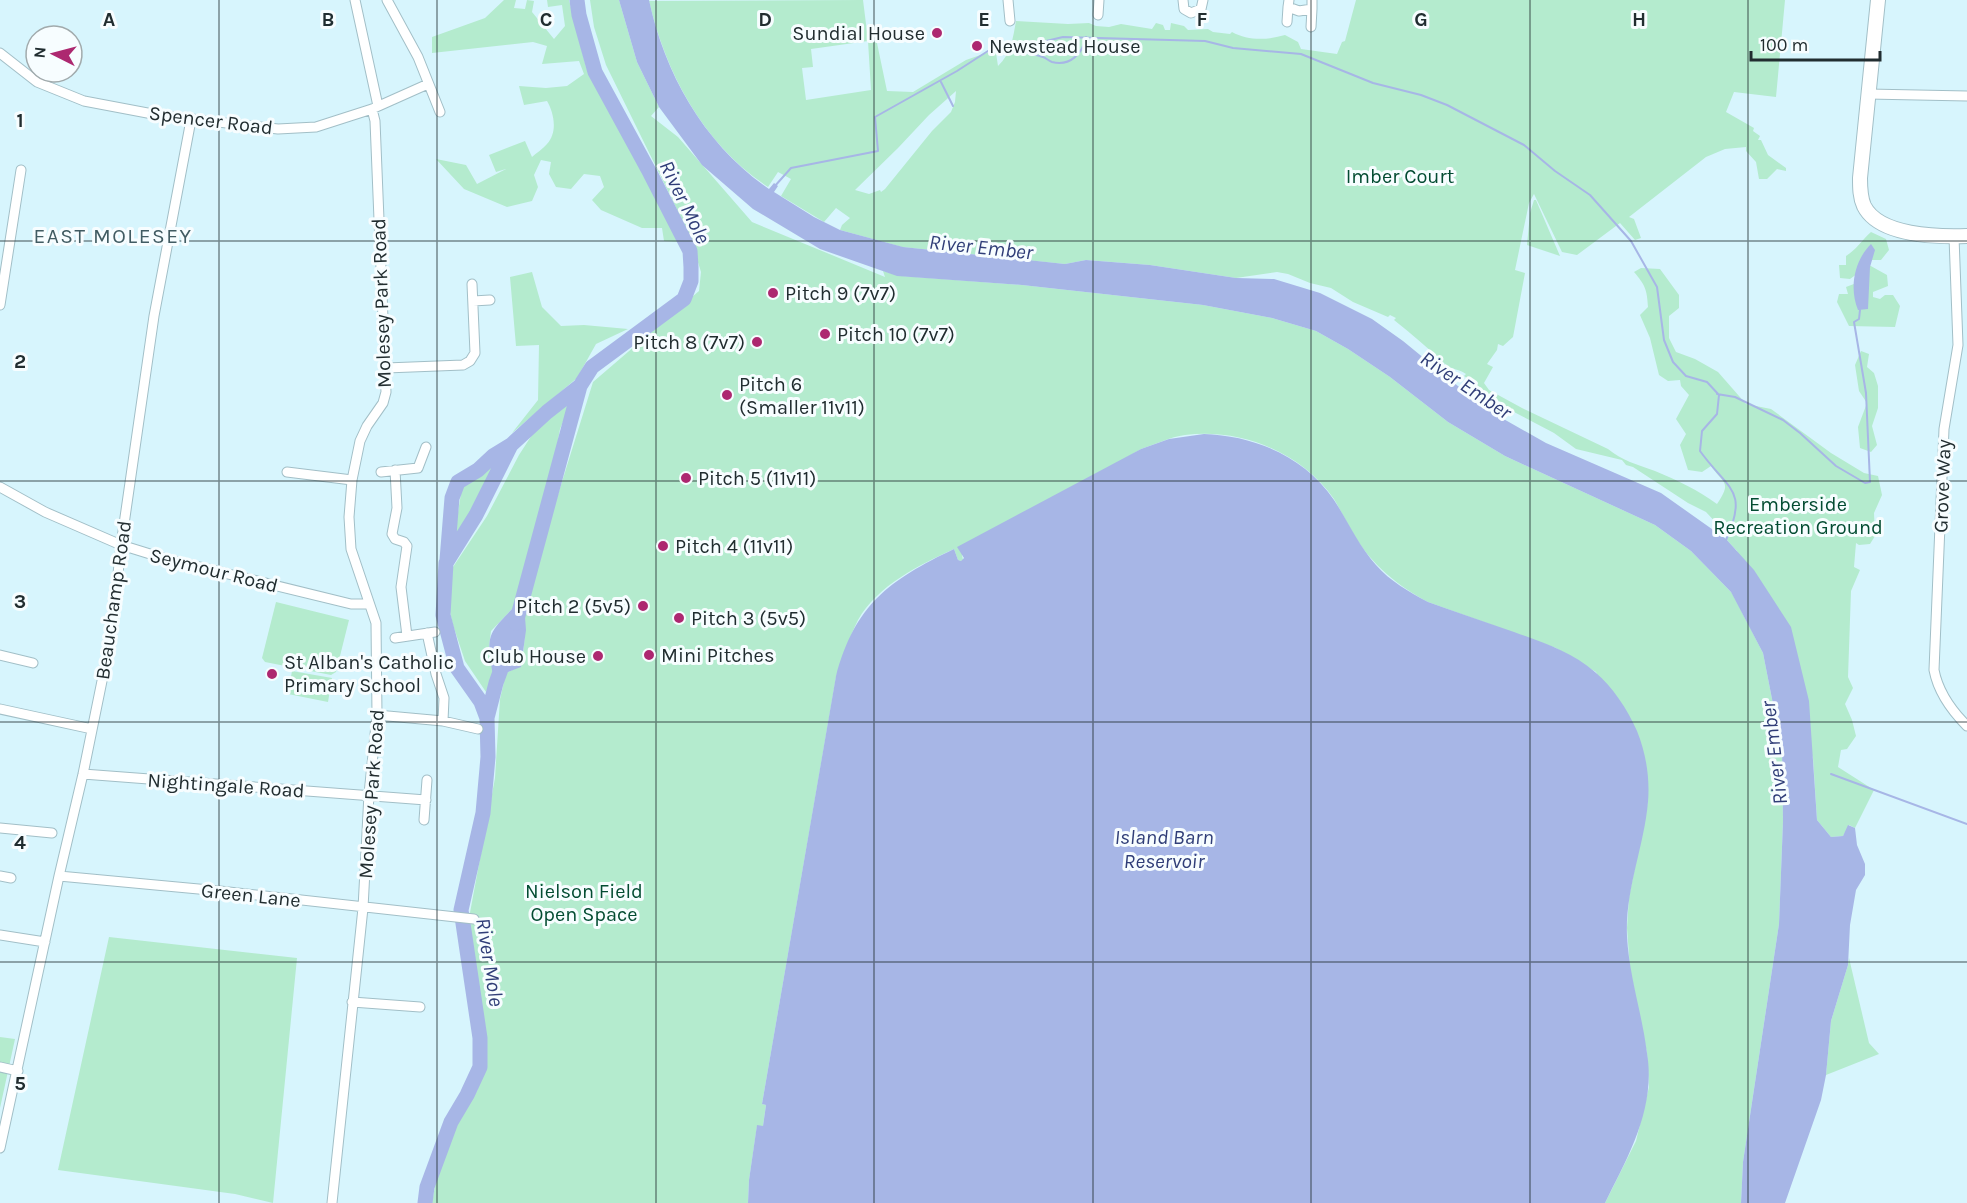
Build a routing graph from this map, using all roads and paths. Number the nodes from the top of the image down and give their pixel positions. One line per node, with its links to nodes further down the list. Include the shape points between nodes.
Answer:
1 (355, 0): 18 (street, Molesey Park Road)
2 (387, 0): 15 (street)
3 (1008, 0): 11 (street)
4 (1099, 0): 10 (street)
5 (1183, 0): 6 (street, via 1184,9 1191,13 1200,9)
6 (1203, 0)
7 (1878, 0): 16 (main road)
8 (1288, 3): 9 (street, via 1299,11); 12 (street)
9 (1312, 4): 13 (street)
10 (1098, 15)
11 (1010, 21)
12 (1287, 22)
13 (1311, 27)
14 (0, 53): 20 (street, Spencer Road, via 37,82 84,101)
15 (428, 84): 18 (street, Spencer Road); 19 (street)
16 (1868, 94): 17 (street); 22 (main road, via 1860,178 1864,205 1874,218 1888,226)
17 (1967, 96)
18 (375, 108): 20 (street, Spencer Road, via 316,127 278,129); 27 (street, Molesey Park Road)
19 (440, 111)
20 (191, 120): 34 (street, Beauchamp Road, via 154,315)
21 (21, 170): 26 (street)
22 (1960, 236): 43 (street, Grove Way, via 1958,339 1944,429 1934,670 1942,693)
23 (472, 284): 25 (street)
24 (490, 300): 25 (street)
25 (473, 301): 27 (street, via 475,353 470,361 463,365)
26 (0, 305)
27 (386, 368): 32 (street, Molesey Park Road, via 383,403 360,441)
28 (426, 447): 29 (street, via 418,468)
29 (395, 471): 31 (street); 36 (street, via 397,508 392,534 407,546 401,587)
30 (286, 472): 32 (street)
31 (381, 472)
32 (352, 480): 35 (street, Molesey Park Road, via 351,549)
33 (0, 487): 34 (street, Seymour Road)
34 (120, 545): 35 (street, Seymour Road, via 351,604); 44 (street, Beauchamp Road, via 112,632)
35 (368, 604): 41 (street, Molesey Park Road, via 376,623)
36 (407, 636): 37 (street); 42 (street, via 431,633 436,674 444,698)
37 (395, 638)
38 (0, 655): 39 (street)
39 (33, 663)
40 (0, 710): 44 (street)
41 (377, 715): 42 (street); 48 (street, Molesey Park Road)
42 (443, 721): 45 (street)
43 (1967, 726)
44 (92, 729): 46 (street, Beauchamp Road)
45 (478, 729)
46 (83, 774): 48 (street, Nightingale Road); 54 (street, Beauchamp Road)
47 (427, 780): 49 (street)
48 (369, 794): 49 (street, Nightingale Road); 56 (street, Molesey Park Road)
49 (426, 800): 50 (street)
50 (424, 820)
51 (0, 828): 52 (street)
52 (52, 833)
53 (0, 876): 55 (street)
54 (58, 876): 56 (street, Green Lane); 59 (street, Beauchamp Road)
55 (10, 878)
56 (363, 908): 57 (street, Green Lane); 60 (street, Molesey Park Road)
57 (472, 918)
58 (0, 935): 59 (street)
59 (45, 942): 63 (street, Beauchamp Road)
60 (352, 1002): 61 (street); 65 (street, Molesey Park Road)
61 (420, 1006)
62 (0, 1067): 63 (street)
63 (18, 1071): 64 (street, Beauchamp Road)
64 (0, 1148)
65 (332, 1203)

